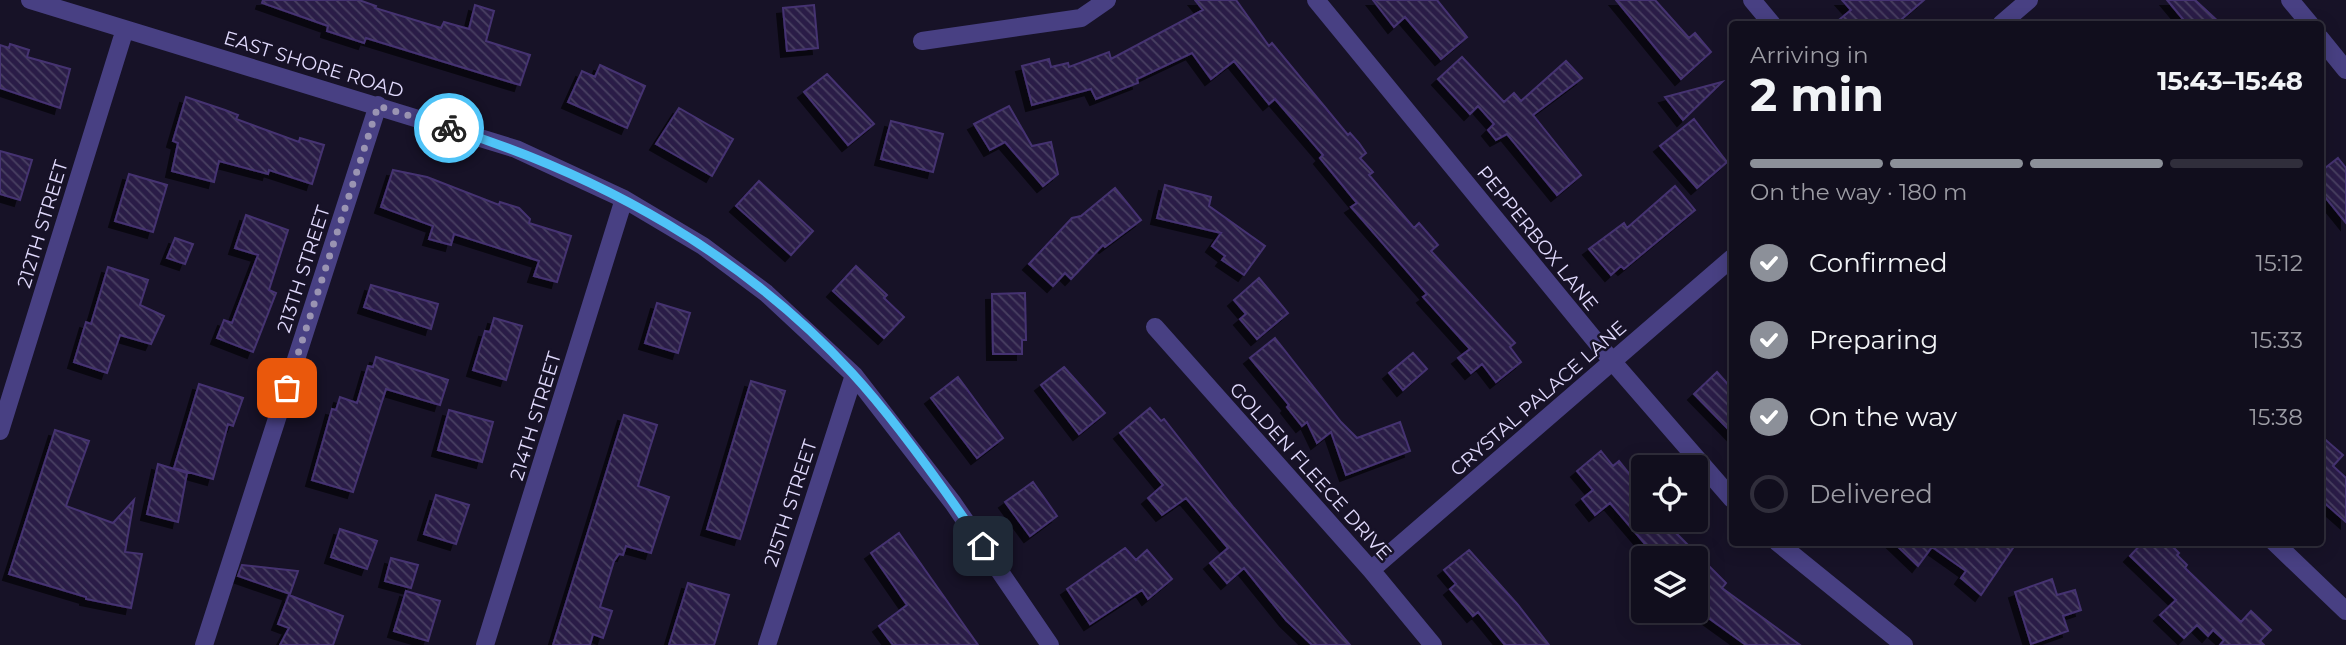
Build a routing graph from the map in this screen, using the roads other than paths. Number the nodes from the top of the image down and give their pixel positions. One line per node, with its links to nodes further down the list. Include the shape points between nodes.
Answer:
1 (30, 0): 10 (street, EAST SHORE ROAD)
2 (1107, 0): 11 (street, via 1081,18)
3 (1316, 0): 18 (street, PEPPERBOX LANE)
4 (1752, 0): 7 (street)
5 (2029, 0): 8 (street)
6 (2290, 0): 9 (street)
7 (1770, 21)
8 (2004, 21)
9 (2308, 21)
10 (125, 29): 14 (street, EAST SHORE ROAD); 20 (street, 212TH STREET)
11 (922, 41)
12 (2324, 43): 13 (street)
13 (2346, 70)
14 (378, 106): 15 (street, EAST SHORE ROAD, via 516,149); 26 (street, 213TH STREET)
15 (624, 199): 19 (street, EAST SHORE ROAD, via 703,246 766,293); 27 (street, 214TH STREET)
16 (1729, 261): 18 (street, CRYSTAL PALACE LANE)
17 (1155, 327): 24 (street, GOLDEN FLEECE DRIVE)
18 (1612, 361): 21 (street, PEPPERBOX LANE); 24 (street, CRYSTAL PALACE LANE)
19 (854, 375): 28 (street, 215TH STREET); 29 (street, EAST SHORE ROAD, via 953,503)
20 (0, 431)
21 (1729, 496)
22 (1782, 546): 31 (street)
23 (2278, 546): 25 (street)
24 (1371, 570): 30 (street, GOLDEN FLEECE DRIVE)
25 (2346, 611)
26 (204, 645)
27 (485, 645)
28 (767, 645)
29 (1050, 645)
30 (1433, 645)
31 (1904, 645)

